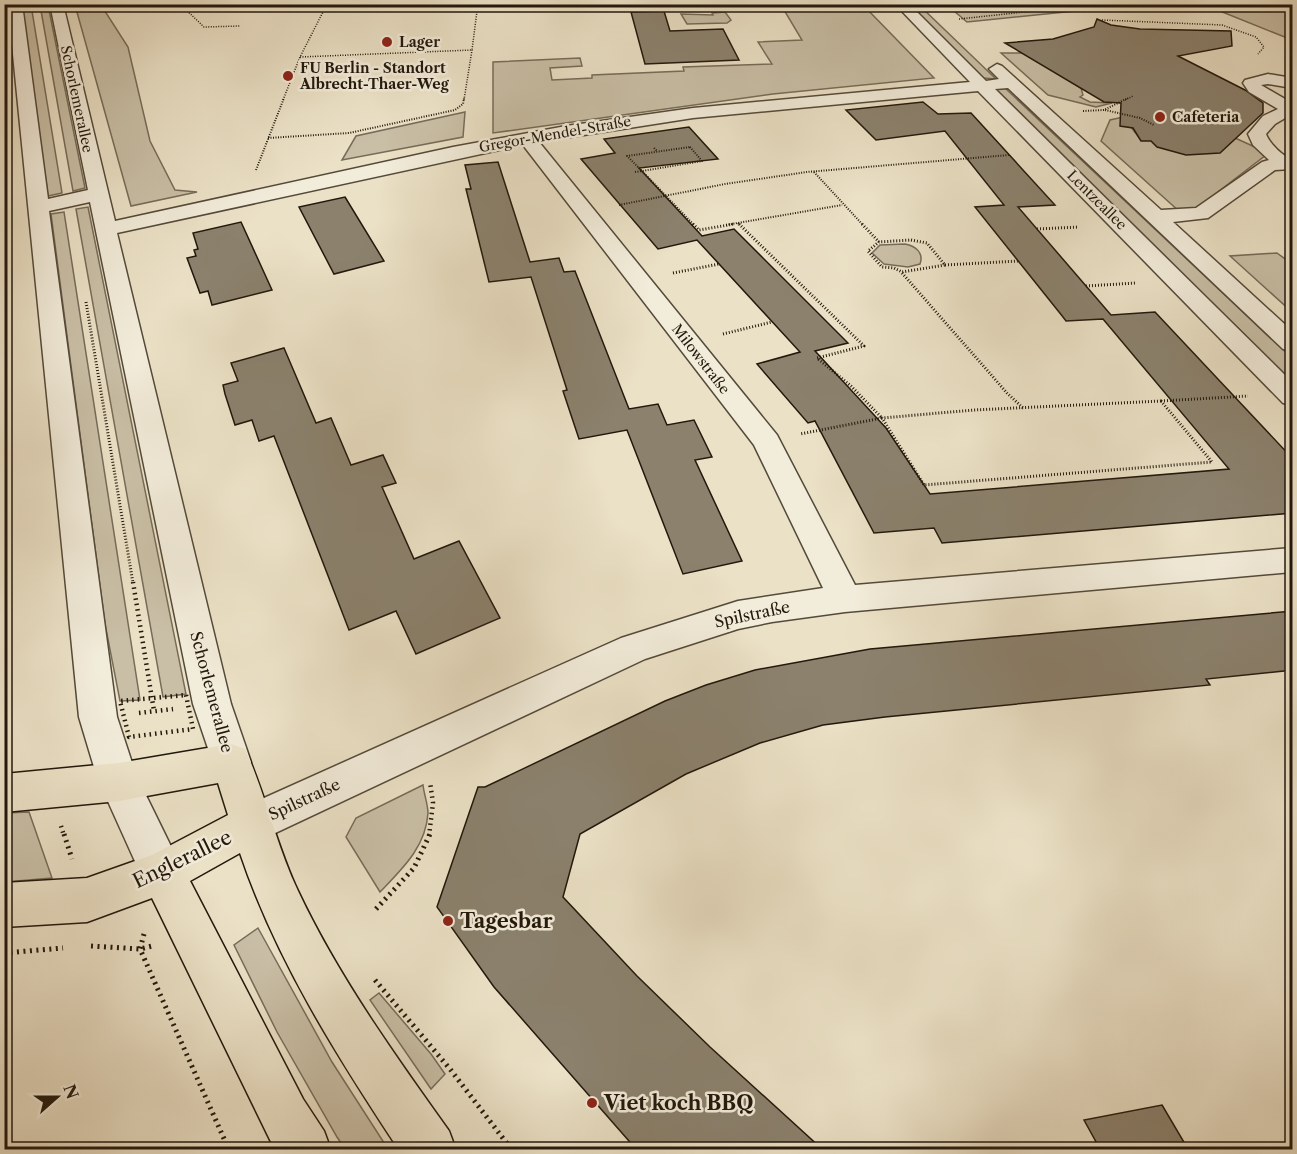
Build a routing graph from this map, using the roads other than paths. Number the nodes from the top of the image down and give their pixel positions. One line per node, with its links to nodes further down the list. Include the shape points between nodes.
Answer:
1 (15, 4): 12 (street)
2 (56, 4): 11 (street, Schorlemerallee)
3 (901, 4): 8 (street, Lentzeallee)
4 (1258, 54): 6 (street, via 1254,60)
5 (986, 59): 7 (street, Lentzeallee)
6 (1285, 81): 10 (street, via 1261,79 1251,83 1290,109 1269,120 1257,134 1259,141)
7 (1011, 83): 8 (street, Gregor-Mendel-Straße); 13 (street, Lentzeallee)
8 (982, 85): 9 (street, Gregor-Mendel-Straße, via 693,113); 16 (street, Lentzeallee)
9 (528, 138): 14 (street, Gregor-Mendel-Straße); 18 (street, Milowstraße, via 767,442)
10 (1287, 163): 13 (street, via 1269,166 1201,214)
11 (98, 195): 12 (street); 14 (street, Schorlemerallee)
12 (37, 208): 20 (street, via 98,717)
13 (1155, 217): 15 (street, Lentzeallee)
14 (105, 229): 19 (street, Schorlemerallee, via 212,704)
15 (1293, 344)
16 (1293, 397)
17 (1293, 560): 18 (street, Spilstraße)
18 (845, 598): 22 (street, Spilstraße, via 738,615 634,648)
19 (231, 762): 20 (main road); 22 (main road, Schorlemerallee)
20 (119, 782): 21 (main road); 23 (street)
21 (4, 793)
22 (252, 824): 23 (main road, Englerallee); 26 (main road, Schorlemerallee, via 278,893 328,994)
23 (162, 873): 24 (main road, Englerallee, via 87,900); 25 (main road, via 285,1117)
24 (4, 905)
25 (305, 1149)
26 (430, 1149)

